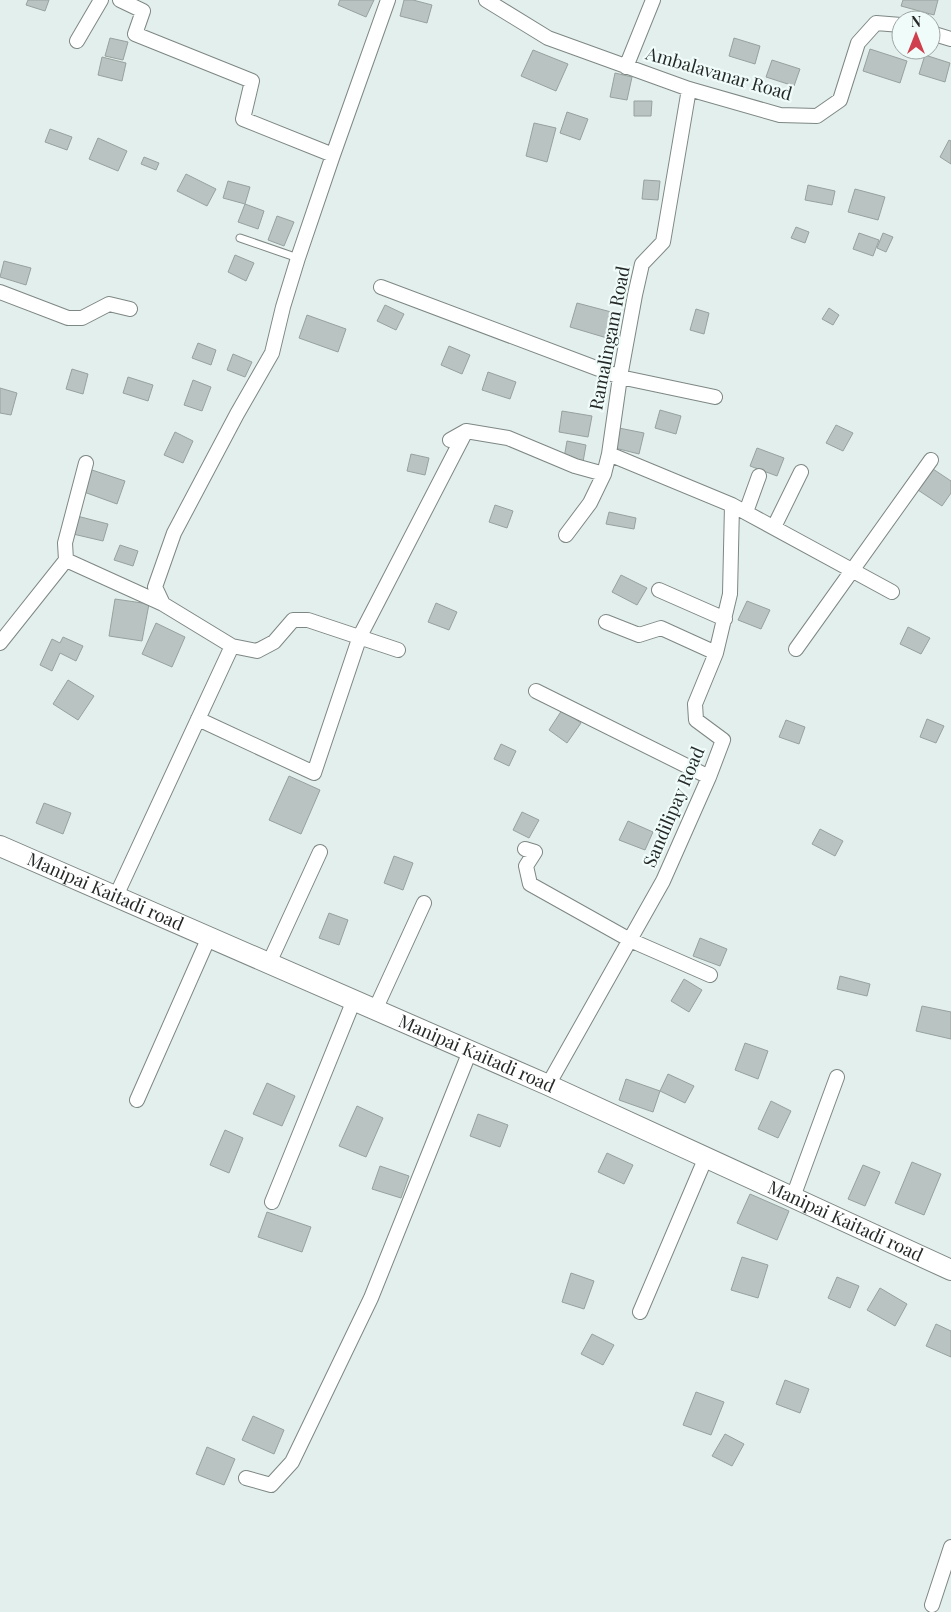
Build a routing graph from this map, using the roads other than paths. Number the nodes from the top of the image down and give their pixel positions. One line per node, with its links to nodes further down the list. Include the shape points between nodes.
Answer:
1 (101, 0): 7 (street)
2 (120, 0): 10 (street, via 143,11 135,34 252,80 244,119)
3 (388, 0): 10 (street)
4 (653, 0): 8 (street)
5 (490, 1): 8 (street, Ambalavanar Road, via 548,38)
6 (891, 24): 9 (street, Ambalavanar Road, via 876,23 858,43 840,100 817,116 780,115)
7 (77, 41)
8 (626, 67): 9 (street, Ambalavanar Road)
9 (689, 89): 16 (street, Ramalingam Road, via 663,242 642,264)
10 (333, 155): 12 (street)
11 (240, 238): 12 (lane)
12 (298, 258): 34 (street, via 272,353 174,533 155,587)
13 (381, 287): 16 (street)
14 (0, 292): 15 (street, via 68,318 82,318 108,304)
15 (130, 309)
16 (620, 377): 17 (street); 20 (street, Ramalingam Road)
17 (715, 397)
18 (466, 431): 19 (street); 24 (street, via 508,438 575,466); 37 (street)
19 (450, 440)
20 (609, 454): 24 (street, Ramalingam Road); 26 (street)
21 (931, 460): 31 (street)
22 (86, 463): 30 (street, via 65,543)
23 (801, 472): 28 (street)
24 (604, 474): 29 (street, Ramalingam Road, via 590,503)
25 (759, 476): 27 (street)
26 (732, 505): 27 (street); 35 (street, Sandilipay Road, via 730,594)
27 (746, 512): 28 (street)
28 (774, 527): 31 (street)
29 (566, 535)
30 (66, 560): 34 (street); 38 (street)
31 (852, 569): 33 (street); 40 (street)
32 (659, 590): 35 (street)
33 (892, 592)
34 (163, 604): 39 (street)
35 (725, 618): 42 (street, Sandilipay Road)
36 (606, 622): 42 (street, via 639,636 662,628)
37 (360, 636): 39 (street, via 308,620 293,620 274,642 257,651); 41 (street); 44 (street, via 314,773)
38 (0, 643)
39 (232, 646): 44 (street)
40 (796, 649)
41 (398, 650)
42 (716, 653): 45 (street, Sandilipay Road, via 695,704 696,720 723,740)
43 (536, 691): 45 (street)
44 (198, 719): 49 (street)
45 (710, 777): 52 (street, Sandilipay Road, via 663,881)
46 (0, 846): 49 (main road, Manipai Kaitadi road)
47 (525, 849): 52 (street, via 535,852 526,866 530,884)
48 (320, 852): 53 (street)
49 (116, 896): 51 (main road, Manipai Kaitadi road)
50 (424, 903): 56 (street)
51 (209, 937): 53 (main road, Manipai Kaitadi road); 60 (street)
52 (630, 940): 54 (street); 59 (street, Sandilipay Road)
53 (269, 963): 55 (main road, Manipai Kaitadi road)
54 (710, 975)
55 (354, 1000): 56 (main road, Manipai Kaitadi road); 63 (street)
56 (376, 1010): 57 (main road, Manipai Kaitadi road)
57 (470, 1051): 59 (main road, Manipai Kaitadi road); 66 (street, via 371,1298 292,1462 271,1485)
58 (837, 1077): 62 (street)
59 (548, 1085): 61 (main road, Manipai Kaitadi road)
60 (138, 1100)
61 (706, 1157): 62 (main road, Manipai Kaitadi road); 65 (street)
62 (793, 1197): 64 (main road, Manipai Kaitadi road)
63 (272, 1202)
64 (951, 1270)
65 (640, 1312)
66 (246, 1478)
67 (951, 1547): 68 (street)
68 (932, 1605)

